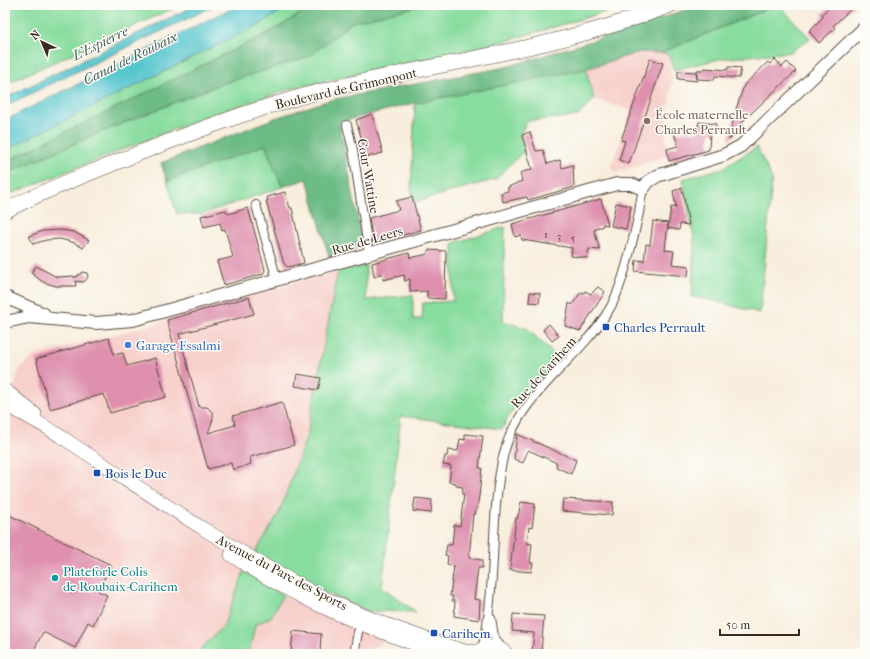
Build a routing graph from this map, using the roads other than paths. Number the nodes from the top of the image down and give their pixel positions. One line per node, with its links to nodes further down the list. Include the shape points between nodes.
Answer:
1 (667, 6): 5 (highway, Boulevard de Grimonpont, via 558,39 330,89 262,108 186,135)
2 (865, 27): 4 (street, via 741,146 724,155 653,178)
3 (347, 126): 9 (street, Cour Wattine, via 354,150)
4 (643, 189): 9 (street, Rue de Leers, via 631,184 617,184); 17 (street, Rue de Carihem, via 619,286 611,306 585,343 523,412 507,443 498,494)
5 (36, 195): 6 (highway, Boulevard de Grimonpont); 8 (highway, Boulevard de Grimonpont)
6 (5, 205)
7 (256, 205): 10 (street)
8 (5, 211)
9 (369, 254): 10 (street, Rue de Leers)
10 (277, 280): 12 (street, Rue de Leers, via 133,320 96,323)
11 (5, 297): 12 (street, Rue de Leers)
12 (54, 319): 13 (street, Rue de Leers, via 25,317)
13 (5, 322)
14 (5, 390): 16 (main road, Avenue du Parc des Sports)
15 (5, 404): 16 (main road, Avenue du Parc des Sports)
16 (59, 435): 18 (main road, Avenue du Parc des Sports, via 254,570 308,600)
17 (490, 604): 19 (street, Rue de Carihem, via 494,636); 20 (street, Rue de Carihem, via 485,638)
18 (363, 620): 20 (main road, Avenue du Parc des Sports, via 464,651); 21 (street, via 356,637); 22 (main road, Avenue du Parc des Sports)
19 (504, 651): 20 (main road, Avenue du Parc des Sports, via 489,646)
20 (477, 652)
21 (354, 654)
22 (444, 654)

